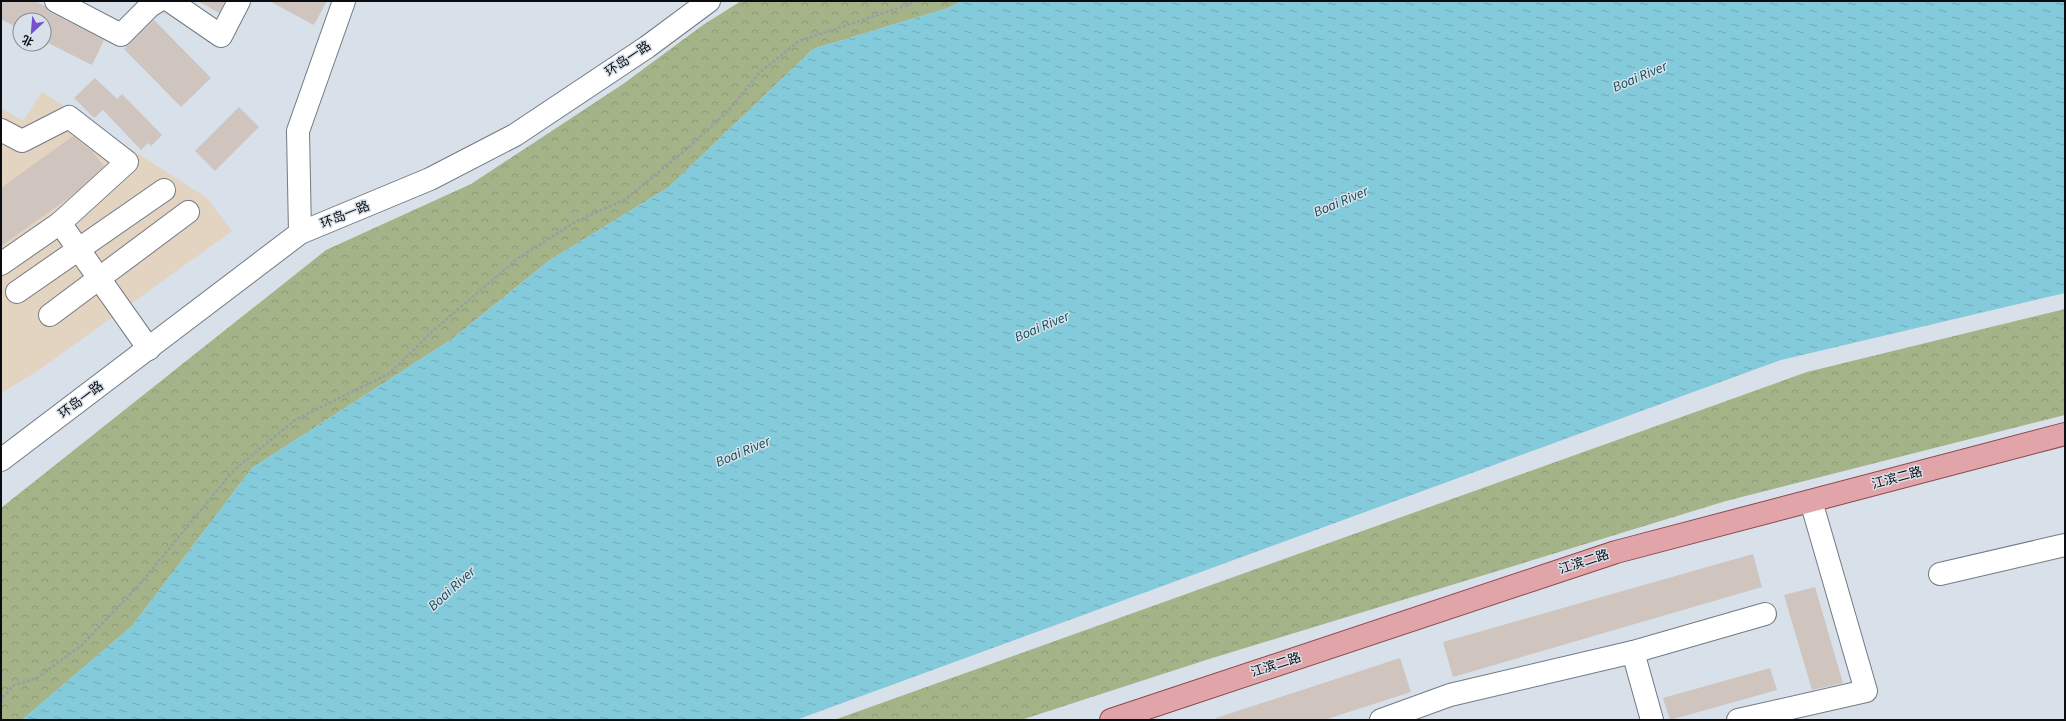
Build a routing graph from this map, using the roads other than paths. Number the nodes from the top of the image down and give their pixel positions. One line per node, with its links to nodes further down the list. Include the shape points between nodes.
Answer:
1 (56, 1): 2 (street, via 121,35)
2 (158, 1)
3 (170, 1): 4 (street, via 221,36)
4 (239, 1)
5 (344, 1): 11 (street, via 298,131)
6 (709, 1): 11 (street, 环岛一路, via 647,48 515,135 430,180)
7 (1, 130): 10 (street, via 22,141 69,117 127,162)
8 (164, 190): 12 (street)
9 (188, 212): 14 (street)
10 (60, 223): 12 (street); 13 (street)
11 (300, 233): 17 (street, 环岛一路)
12 (78, 250): 14 (street); 15 (street)
13 (1, 264)
14 (99, 279): 16 (street); 17 (street)
15 (17, 292)
16 (50, 315)
17 (149, 349): 19 (street, 环岛一路)
18 (2065, 434): 20 (main road, 江滨二路)
19 (1, 460)
20 (1811, 500): 25 (main road, 江滨二路, via 1616,552); 28 (street, via 1866,691)
21 (2065, 544): 22 (street)
22 (1940, 574)
23 (1765, 614): 24 (street)
24 (1633, 652): 26 (street, via 1450,696); 27 (street)
25 (1111, 720)
26 (1381, 720)
27 (1652, 720)
28 (1738, 720)

